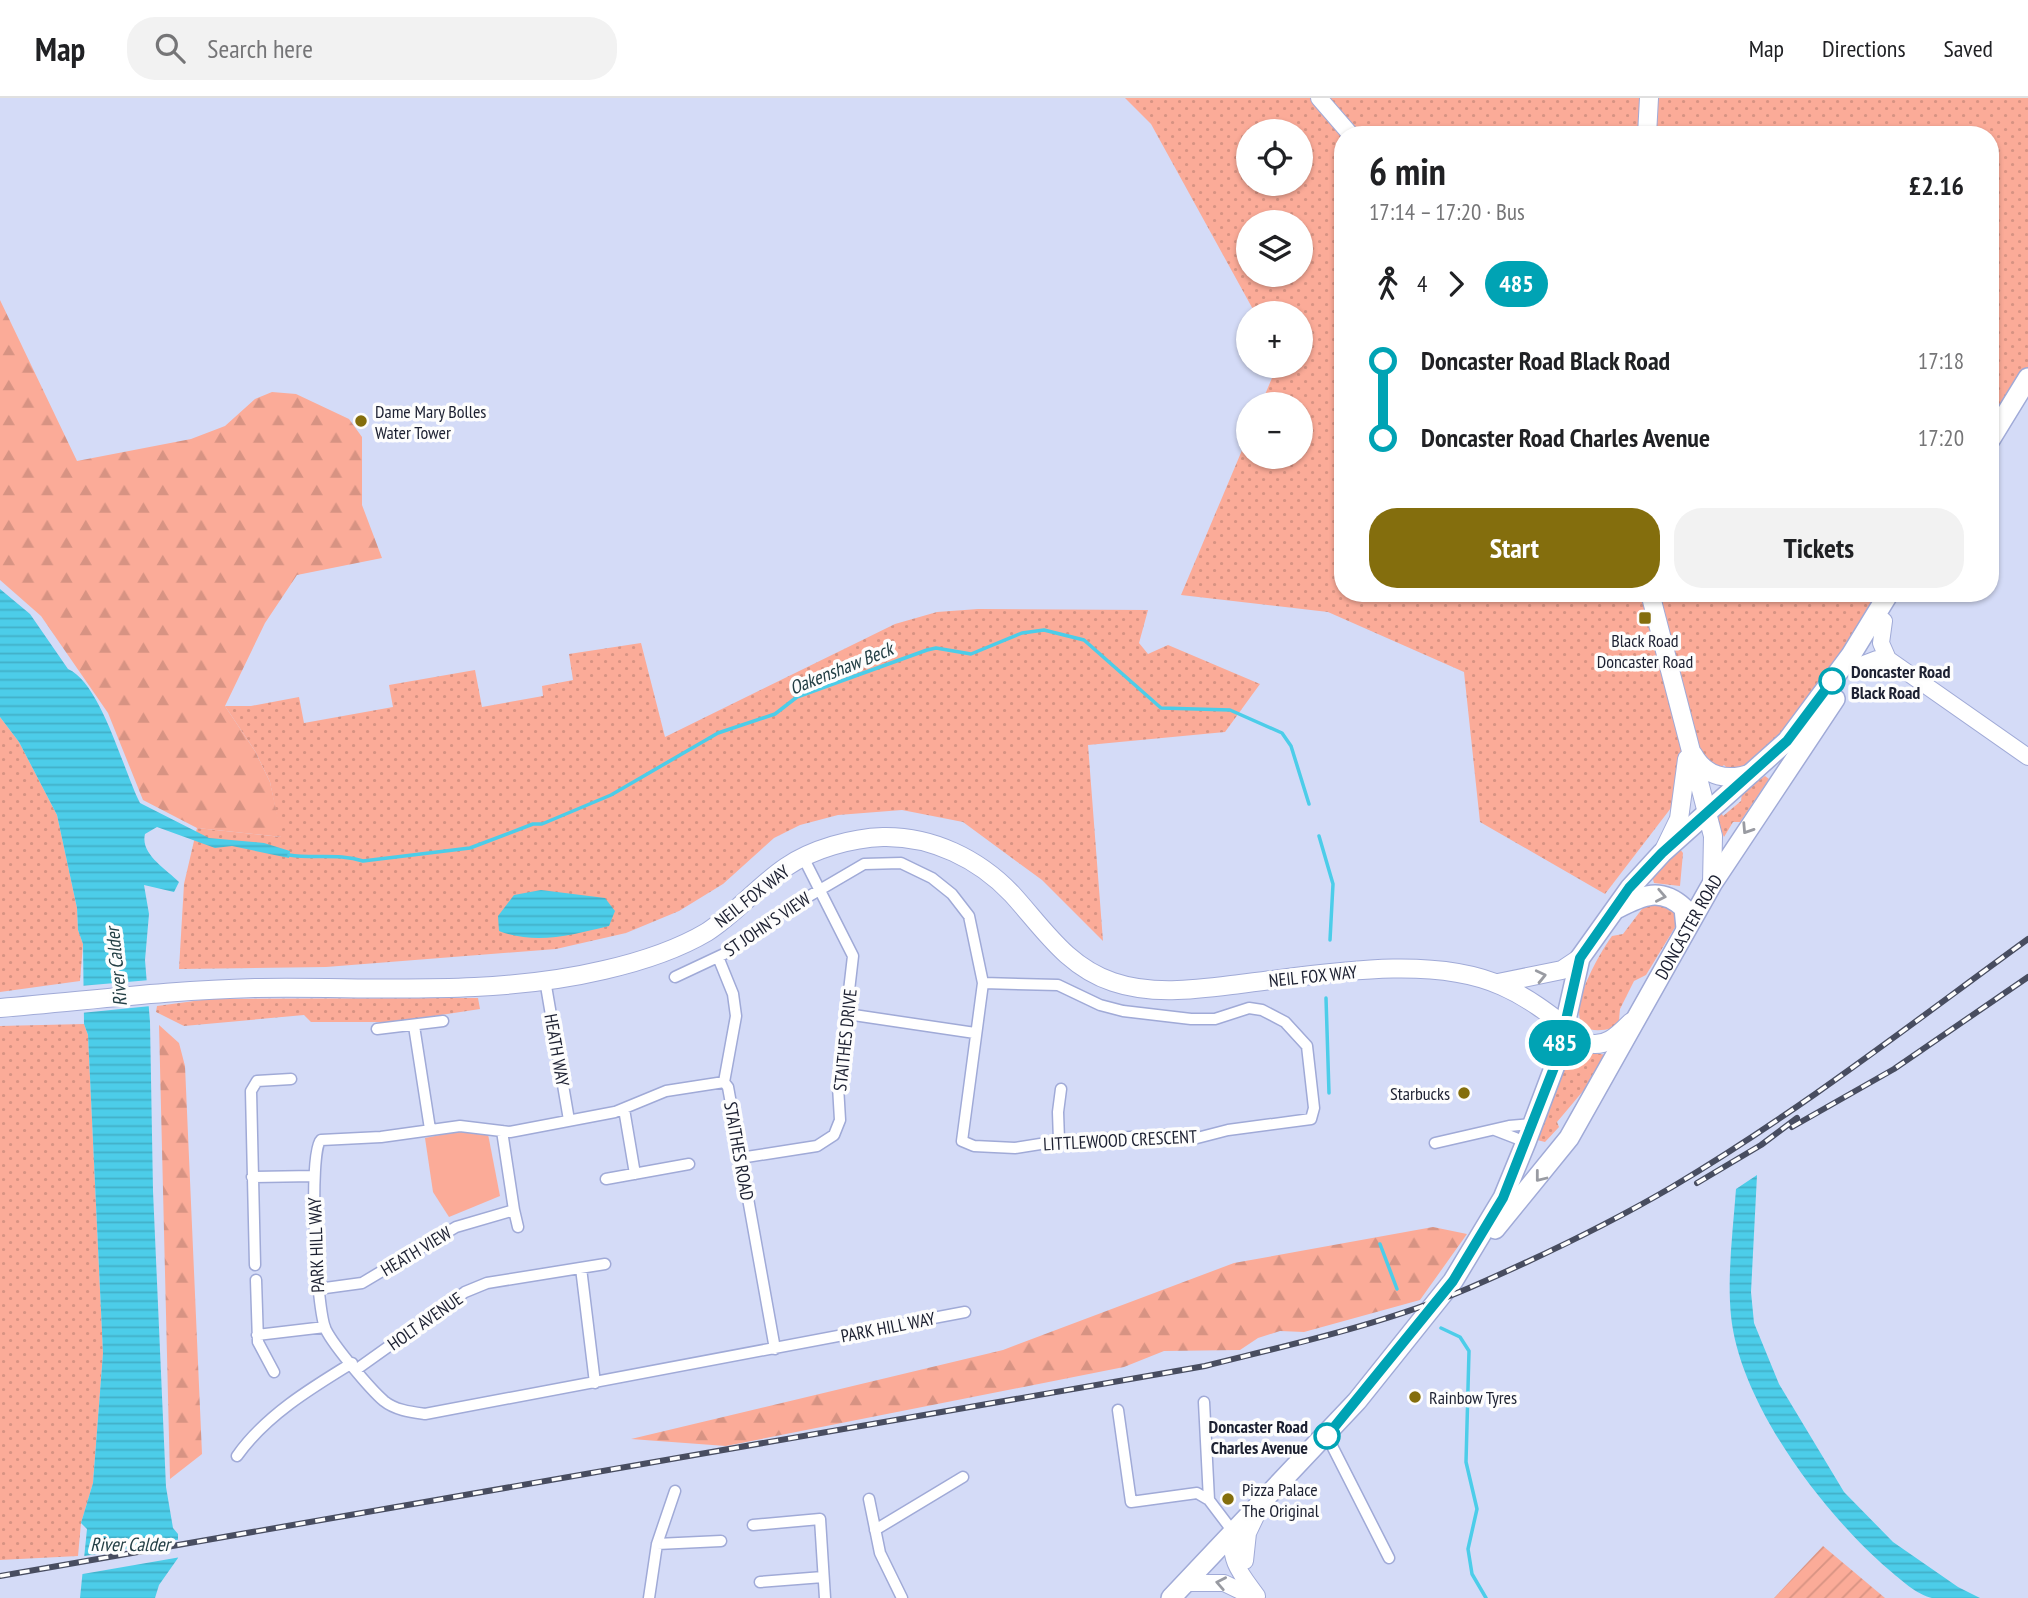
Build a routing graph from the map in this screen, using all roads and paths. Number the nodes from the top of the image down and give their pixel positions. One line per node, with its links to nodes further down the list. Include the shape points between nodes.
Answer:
1 (1319, 98): 3 (main road)
2 (1649, 98): 4 (main road)
3 (1343, 126)
4 (1647, 126)
5 (2028, 378): 6 (highway)
6 (1999, 425)
7 (1652, 602): 12 (main road)
8 (1884, 602): 11 (highway, DONCASTER ROAD)
9 (1895, 602): 10 (highway, DONCASTER ROAD, via 1884,621)
10 (1880, 652): 11 (highway, DONCASTER ROAD); 13 (main road)
11 (1854, 661): 14 (highway, DONCASTER ROAD, via 1787,741); 18 (highway, DONCASTER ROAD, one-way to 18)
12 (1688, 745): 14 (main road, via 1710,773 1727,779); 15 (main road); 16 (main road, via 1679,819)
13 (2028, 757)
14 (1753, 773): 15 (highway, DONCASTER ROAD)
15 (1707, 812): 16 (highway, DONCASTER ROAD); 18 (main road, via 1715,858)
16 (1662, 853): 20 (highway, DONCASTER ROAD)
17 (803, 858): 19 (street, STAITHES DRIVE); 25 (main road, NEIL FOX WAY, via 705,933 666,953); 27 (main road, NEIL FOX WAY, via 866,839 900,838 937,845 970,860 995,879 1059,949 1113,982 1142,988 1204,988 1390,969)
18 (1712, 884): 21 (highway, DONCASTER ROAD)
19 (819, 888): 22 (street, ST JOHN'S VIEW); 26 (street, LITTLEWOOD CRESCENT, via 870,863 901,863 932,878 969,916); 29 (street, STAITHES DRIVE, via 853,956)
20 (1617, 908): 21 (highway, one-way to 21, via 1652,893 1664,894 1684,908); 23 (highway, DONCASTER ROAD)
21 (1686, 928): 30 (highway, DONCASTER ROAD)
22 (718, 957): 24 (street, ST JOHN'S VIEW); 37 (street, STAITHES ROAD, via 733,994 736,1016)
23 (1580, 958): 27 (main road, NEIL FOX WAY, one-way to 23, via 1562,970); 33 (highway, DONCASTER ROAD)
24 (675, 977)
25 (545, 980): 28 (main road, NEIL FOX WAY, via 469,986 197,991); 41 (street, HEATH WAY)
26 (983, 983): 35 (street, LITTLEWOOD CRESCENT); 46 (street, LITTLEWOOD CRESCENT, via 1058,985 1112,1008 1191,1019 1262,1010 1285,1022 1307,1046 1314,1108 1311,1119 1197,1138 1166,1135)
27 (1497, 984): 33 (main road, NEIL FOX WAY, via 1540,1005)
28 (0, 1008)
29 (847, 1014): 35 (street); 48 (street, STAITHES DRIVE, via 838,1086 840,1120 834,1135 817,1146)
30 (1638, 1017): 33 (main road, NEIL FOX WAY, via 1617,1035 1595,1045); 39 (highway, DONCASTER ROAD)
31 (443, 1021): 32 (street)
32 (414, 1026): 34 (street); 42 (street)
33 (1564, 1026): 45 (highway, DONCASTER ROAD, via 1557,1060)
34 (377, 1029)
35 (975, 1033): 46 (street, LITTLEWOOD CRESCENT, via 962,1141 1015,1148)
36 (291, 1079): 52 (street, via 257,1081 251,1091)
37 (724, 1082): 40 (street, PARK HILL WAY, via 666,1091); 48 (street, STAITHES ROAD)
38 (1061, 1089): 46 (street)
39 (1591, 1100): 45 (highway, via 1544,1148); 56 (highway, DONCASTER ROAD, one-way to 56, via 1557,1155)
40 (624, 1109): 41 (street, PARK HILL WAY); 50 (street)
41 (569, 1120): 44 (street, PARK HILL WAY)
42 (430, 1129): 44 (street, PARK HILL WAY, via 460,1126); 51 (street, PARK HILL WAY, via 380,1137 326,1138 315,1146)
43 (1495, 1130): 45 (street); 45 (street); 47 (street)
44 (502, 1131): 54 (street)
45 (1530, 1133): 56 (highway, DONCASTER ROAD, via 1503,1198)
46 (1059, 1141)
47 (1434, 1143)
48 (740, 1158): 65 (street, STAITHES ROAD)
49 (689, 1164): 50 (street)
50 (635, 1174): 53 (street)
51 (314, 1176): 52 (street); 61 (street, PARK HILL WAY)
52 (252, 1177): 58 (street)
53 (606, 1179)
54 (514, 1210): 55 (street); 61 (street, HEATH VIEW, via 456,1227 362,1283)
55 (518, 1227)
56 (1473, 1253): 71 (highway, DONCASTER ROAD)
57 (605, 1264): 59 (street, HOLT AVENUE)
58 (255, 1265)
59 (581, 1268): 66 (street, HOLT AVENUE, via 487,1283 465,1292); 68 (street)
60 (256, 1280): 64 (street)
61 (318, 1289): 63 (street, PARK HILL WAY)
62 (964, 1312): 65 (street, PARK HILL WAY)
63 (324, 1327): 64 (street); 66 (street, PARK HILL WAY)
64 (257, 1335): 67 (street)
65 (775, 1349): 68 (street, PARK HILL WAY)
66 (354, 1366): 68 (street, PARK HILL WAY, via 386,1402 406,1412 425,1414); 72 (street, HOLT AVENUE, via 280,1412)
67 (274, 1372)
68 (596, 1383)
69 (1204, 1402): 76 (street)
70 (1118, 1410): 76 (street, via 1131,1502 1198,1493)
71 (1327, 1436): 77 (highway, DONCASTER ROAD); 83 (street)
72 (237, 1456)
73 (963, 1477): 79 (street)
74 (675, 1491): 82 (street)
75 (869, 1499): 79 (street)
76 (1209, 1500): 80 (street)
77 (1262, 1504): 80 (highway, DONCASTER ROAD); 84 (main road, via 1248,1533)
78 (753, 1525): 85 (street, via 820,1519)
79 (875, 1530): 90 (street)
80 (1234, 1533): 84 (main road); 87 (highway, DONCASTER ROAD); 91 (main road, via 1232,1560)
81 (721, 1541): 82 (street)
82 (657, 1544): 88 (street)
83 (1389, 1558)
84 (1245, 1562): 91 (main road)
85 (823, 1577): 86 (street); 89 (street)
86 (760, 1582)
87 (1178, 1591): 91 (main road, one-way to 87, via 1224,1583)
88 (649, 1598)
89 (825, 1598)
90 (900, 1598)
91 (1258, 1598)

